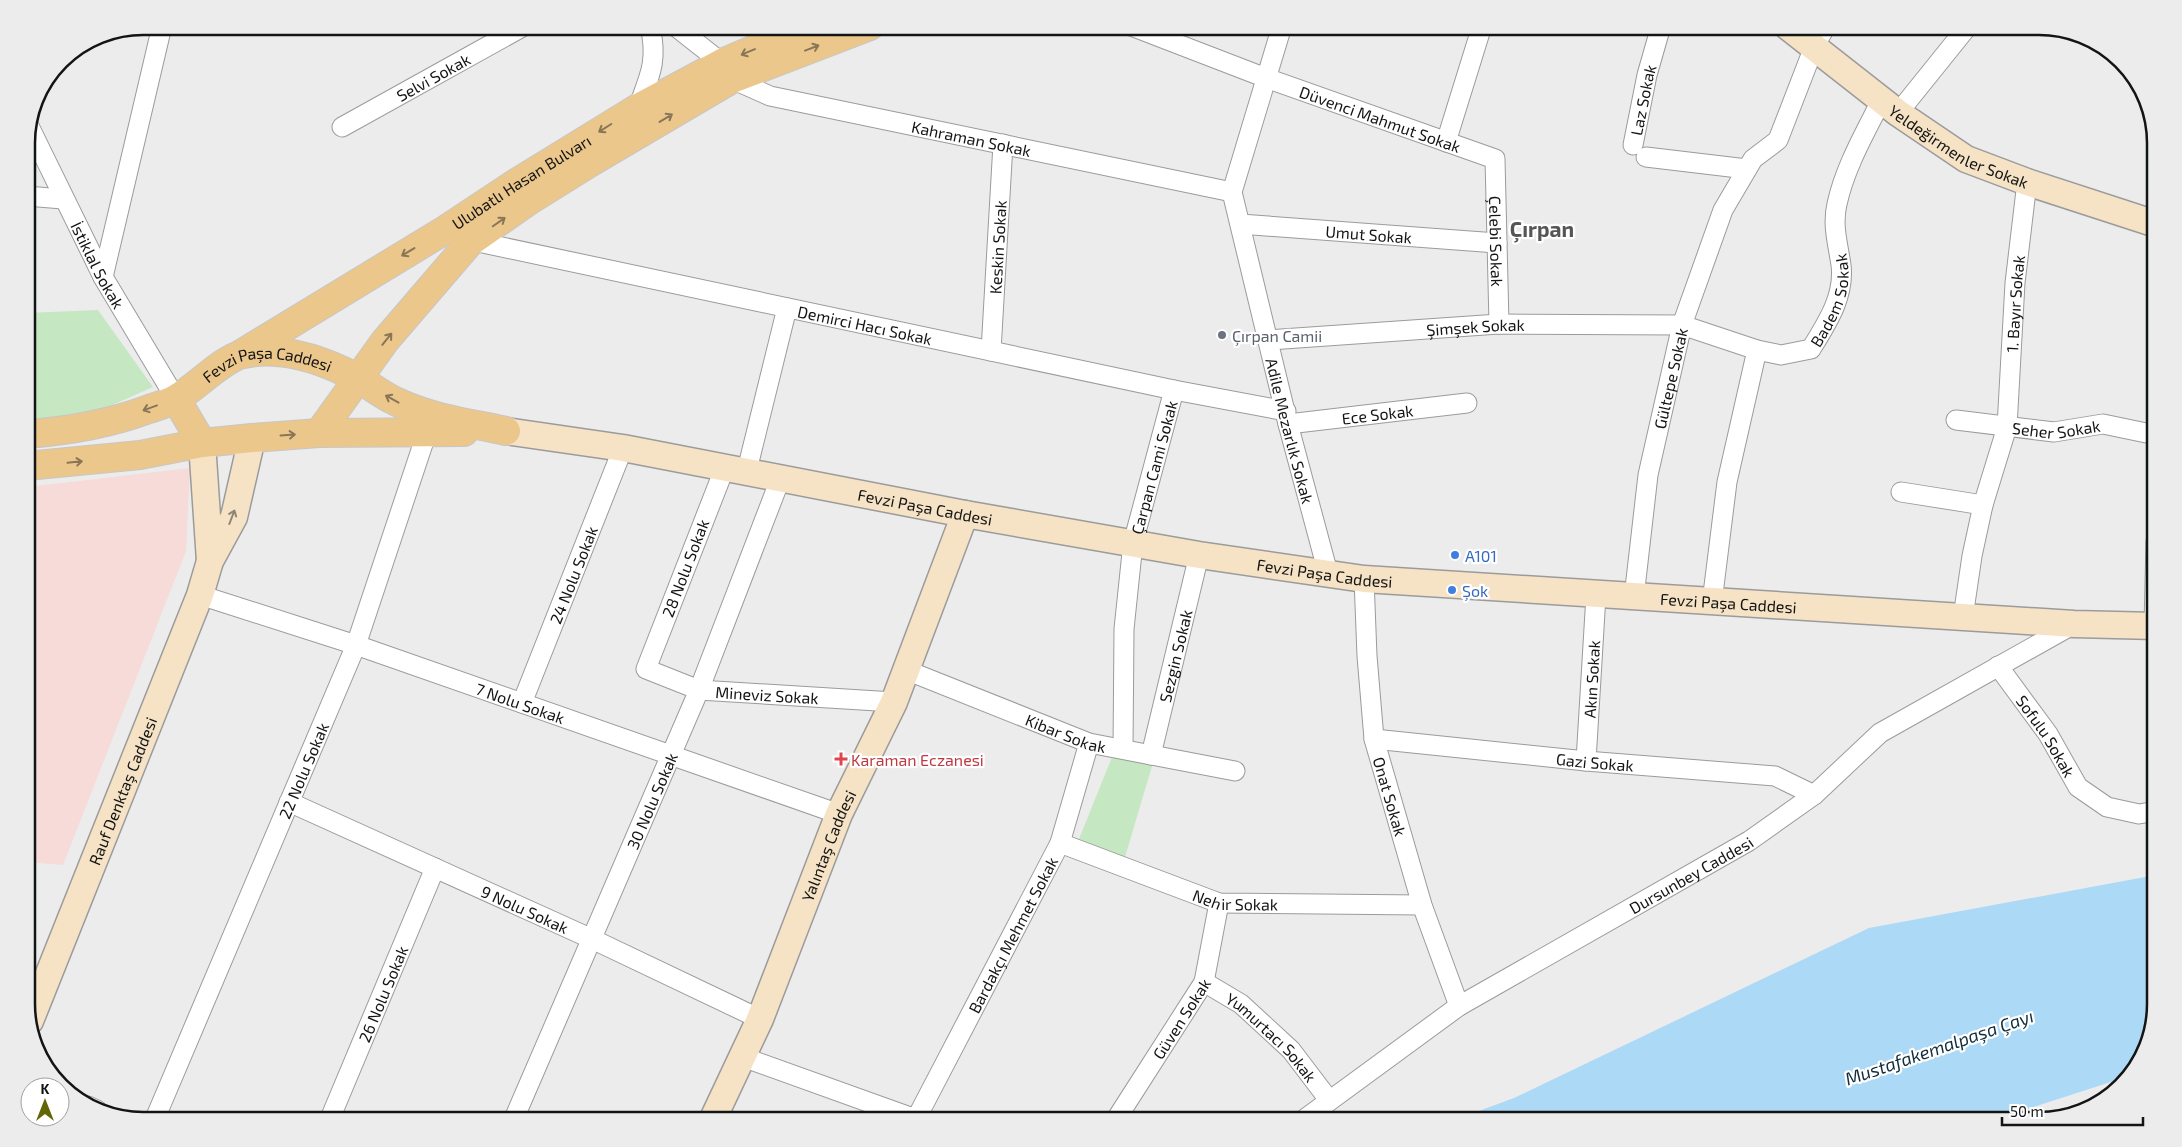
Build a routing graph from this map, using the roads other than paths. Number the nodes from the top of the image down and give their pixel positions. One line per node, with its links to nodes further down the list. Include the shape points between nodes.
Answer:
1 (160, 35): 32 (street)
2 (508, 35): 17 (street, Selvi Sokak)
3 (652, 35): 16 (street, via 655,48 653,66)
4 (685, 35): 13 (street, Kahraman Sokak)
5 (793, 35): 13 (main road, Ulubatlı Hasan Bulvarı, one-way to 13)
6 (841, 35): 13 (main road, Ulubatlı Hasan Bulvarı, one-way to 6)
7 (1155, 35): 14 (street, Düvenci Mahmut Sokak)
8 (1279, 35): 14 (street)
9 (1479, 35): 19 (street)
10 (1658, 35): 22 (street, Laz Sokak, via 1647,75 1640,151)
11 (1959, 35): 15 (street, Badem Sokak)
12 (1820, 37): 15 (main road, Yeldeğirmenler Sokak); 22 (street, Gültepe Sokak, via 1778,140 1753,159)
13 (727, 71): 16 (main road, Ulubatlı Hasan Bulvarı); 20 (street, Kahraman Sokak, via 770,96); 30 (main road, Ulubatlı Hasan Bulvarı, one-way to 13)
14 (1266, 78): 19 (street, Düvenci Mahmut Sokak); 24 (street)
15 (1890, 106): 23 (main road, Yeldeğirmenler Sokak, via 1966,159); 37 (street, Badem Sokak, via 1851,161 1837,205 1835,236 1841,266 1838,299 1826,324 1811,349 1781,355)
16 (638, 108): 29 (main road, Ulubatlı Hasan Bulvarı, one-way to 29)
17 (342, 127)
18 (35, 139): 26 (street, İstiklal Sokak)
19 (1446, 142): 21 (street, Düvenci Mahmut Sokak)
20 (1004, 144): 24 (street, Kahraman Sokak); 38 (street, Keskin Sokak)
21 (1495, 159): 31 (street, Çelebi Sokak)
22 (1747, 169): 35 (street, Gültepe Sokak, via 1723,210)
23 (2027, 182): 27 (main road, Yeldeğirmenler Sokak); 47 (street, 1. Bayır Sokak, via 2015,283)
24 (1232, 192): 28 (street, Adile Mezarlık Sokak)
25 (35, 197): 26 (street)
26 (63, 199): 32 (street, İstiklal Sokak)
27 (2147, 221)
28 (1240, 224): 31 (street, Umut Sokak); 36 (street, Adile Mezarlık Sokak)
29 (445, 230): 30 (street, Demirci Hacı Sokak); 39 (main road, Ulubatlı Hasan Bulvarı, one-way to 39)
30 (470, 242): 33 (street, Demirci Hacı Sokak); 40 (main road, Ulubatlı Hasan Bulvarı, one-way to 30)
31 (1497, 243): 34 (street, Çelebi Sokak)
32 (103, 277): 42 (street, İstiklal Sokak)
33 (787, 308): 38 (street, Demirci Hacı Sokak); 56 (street, 28 Nolu Sokak)
34 (1500, 324): 35 (street, Şimşek Sokak); 36 (street, Şimşek Sokak)
35 (1682, 325): 37 (street, Badem Sokak); 68 (street, Gültepe Sokak, via 1648,475)
36 (1268, 340): 44 (street, Adile Mezarlık Sokak)
37 (1757, 350): 69 (street, via 1727,482)
38 (991, 352): 41 (street, Demirci Hacı Sokak)
39 (241, 354): 40 (main road, Fevzi Paşa Caddesi, via 268,351 295,355 327,363); 42 (main road, Fevzi Paşa Caddesi)
40 (357, 378): 46 (main road, Fevzi Paşa Caddesi, one-way to 40); 50 (main road, Ulubatlı Hasan Bulvarı)
41 (1174, 390): 44 (street, Demirci Hacı Sokak); 61 (street, Çarpan Cami Sokak)
42 (176, 399): 49 (main road, Fevzi Paşa Caddesi, one-way to 49, via 108,422); 53 (main road)
43 (1467, 403): 44 (street, Ece Sokak)
44 (1287, 418): 64 (street, Adile Mezarlık Sokak)
45 (1956, 420): 47 (street, Seher Sokak)
46 (426, 422): 48 (main road, Fevzi Paşa Caddesi); 50 (main road, Fevzi Paşa Caddesi); 73 (street, 22 Nolu Sokak)
47 (2007, 427): 51 (street, Seher Sokak, via 2054,432 2103,424); 59 (street, 1. Bayır Sokak)
48 (506, 431): 54 (main road, Fevzi Paşa Caddesi)
49 (35, 433)
50 (319, 433): 52 (main road, Fevzi Paşa Caddesi, one-way to 50)
51 (2147, 433)
52 (252, 438): 53 (main road, Fevzi Paşa Caddesi); 63 (main road, one-way to 52, via 234,517)
53 (202, 443): 55 (main road, Fevzi Paşa Caddesi, one-way to 53, via 140,455); 63 (main road)
54 (623, 448): 56 (main road, Fevzi Paşa Caddesi); 79 (street, 24 Nolu Sokak)
55 (35, 465)
56 (736, 468): 57 (main road, Fevzi Paşa Caddesi); 75 (street, 28 Nolu Sokak)
57 (781, 477): 60 (main road, Fevzi Paşa Caddesi); 77 (street, 30 Nolu Sokak)
58 (1901, 492): 59 (street)
59 (1983, 505): 70 (street, 1. Bayır Sokak)
60 (965, 514): 61 (main road, Fevzi Paşa Caddesi); 76 (main road, Yalıntaş Caddesi)
61 (1133, 543): 62 (main road, Fevzi Paşa Caddesi); 82 (street, via 1124,629)
62 (1199, 555): 64 (main road, Fevzi Paşa Caddesi); 84 (street, Sezgin Sokak)
63 (210, 561): 66 (main road, Rauf Denktaş Caddesi)
64 (1328, 572): 65 (main road, Fevzi Paşa Caddesi)
65 (1364, 579): 67 (main road, Fevzi Paşa Caddesi); 80 (street, Onat Sokak)
66 (200, 595): 73 (street, 7 Nolu Sokak); 98 (main road, Rauf Denktaş Caddesi)
67 (1596, 595): 68 (main road, Fevzi Paşa Caddesi); 85 (street, Akın Sokak)
68 (1634, 597): 69 (main road, Fevzi Paşa Caddesi)
69 (1712, 602): 70 (main road, Fevzi Paşa Caddesi)
70 (1963, 617): 71 (main road, Fevzi Paşa Caddesi)
71 (2074, 624): 72 (main road, Fevzi Paşa Caddesi); 74 (street, Dursunbey Caddesi)
72 (2147, 626)
73 (356, 645): 79 (street, 7 Nolu Sokak); 88 (street, 22 Nolu Sokak)
74 (1998, 666): 87 (street, Dursunbey Caddesi, via 1880,733); 89 (street, Sofulu Sokak, via 2048,734 2078,787 2107,807 2139,814)
75 (646, 669): 77 (street, Mineviz Sokak)
76 (906, 670): 78 (main road, Yalıntaş Caddesi); 81 (street, Kibar Sokak)
77 (699, 690): 78 (street, Mineviz Sokak); 83 (street, 30 Nolu Sokak)
78 (894, 702): 90 (main road, Yalıntaş Caddesi)
79 (522, 703): 83 (street, 7 Nolu Sokak)
80 (1374, 739): 85 (street, Gazi Sokak); 94 (street, Onat Sokak)
81 (1089, 743): 82 (street, Kibar Sokak); 91 (street, Bardakçı Mehmet Sokak)
82 (1123, 749): 84 (street, Kibar Sokak)
83 (671, 755): 90 (street, 7 Nolu Sokak); 95 (street, 30 Nolu Sokak)
84 (1151, 755): 86 (street, Kibar Sokak)
85 (1586, 761): 87 (street, Gazi Sokak, via 1775,776)
86 (1235, 771)
87 (1814, 795): 97 (street, Dursunbey Caddesi, via 1749,841)
88 (289, 802): 92 (street, 9 Nolu Sokak); 102 (street, 22 Nolu Sokak)
89 (2147, 813)
90 (839, 814): 99 (main road, Yalıntaş Caddesi)
91 (1060, 843): 93 (street, Nehir Sokak); 107 (street, Bardakçı Mehmet Sokak)
92 (435, 868): 95 (street, 9 Nolu Sokak); 103 (street, 26 Nolu Sokak)
93 (1219, 902): 94 (street, Nehir Sokak); 96 (street, Güven Sokak)
94 (1422, 905): 97 (street, Onat Sokak)
95 (592, 939): 99 (street, 9 Nolu Sokak); 104 (street, 30 Nolu Sokak)
96 (1204, 982): 101 (street, Yumurtacı Sokak, via 1241,1004 1291,1050); 108 (street, Güven Sokak)
97 (1459, 1006): 101 (street, Dursunbey Caddesi)
98 (35, 1008)
99 (760, 1019): 100 (main road, Yalıntaş Caddesi)
100 (743, 1057): 105 (main road, Yalıntaş Caddesi); 106 (street)
101 (1328, 1100): 109 (street, Dursunbey Caddesi)
102 (158, 1112)
103 (333, 1112)
104 (517, 1112)
105 (716, 1112)
106 (891, 1112)
107 (914, 1112)
108 (1120, 1112)
109 (1313, 1112)

